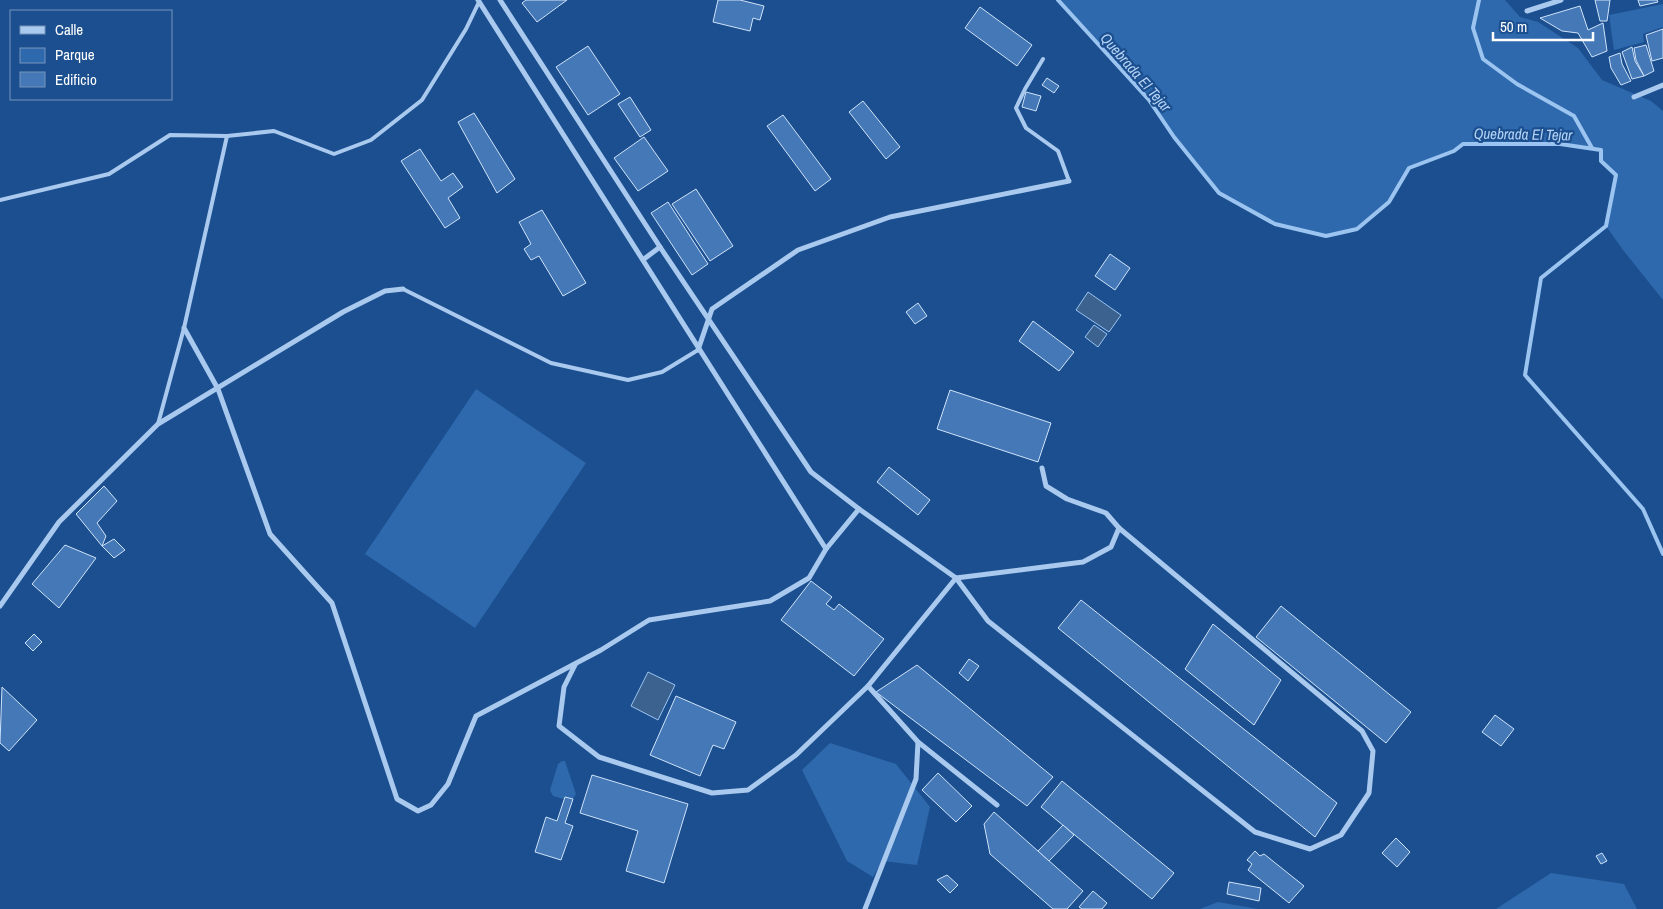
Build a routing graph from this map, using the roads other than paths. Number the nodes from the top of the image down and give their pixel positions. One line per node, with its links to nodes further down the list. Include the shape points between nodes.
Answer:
1 (500, 0): 12 (street)
2 (1561, 0): 4 (street)
3 (480, 1): 9 (lane, via 422,100 370,140 334,154 274,131); 13 (street)
4 (1548, 2): 5 (street)
5 (1527, 11)
6 (1043, 59): 10 (lane, via 1016,108 1026,128 1058,151)
7 (1663, 85): 8 (street)
8 (1634, 97)
9 (226, 136): 11 (lane, via 170,135 109,174); 16 (lane)
10 (1069, 181): 15 (street, via 890,217 798,250 712,309)
11 (0, 200)
12 (660, 247): 13 (street); 15 (street)
13 (644, 259): 17 (street)
14 (403, 289): 17 (lane, via 551,363 628,380 662,372); 18 (street, via 385,291 342,312)
15 (708, 316): 17 (street); 21 (street, via 811,472)
16 (184, 328): 18 (street); 19 (lane)
17 (698, 350): 23 (street)
18 (218, 389): 19 (street); 26 (street, via 270,534 332,603 397,799 418,812 431,805 448,784 476,716)
19 (158, 424): 25 (street, via 59,522)
20 (1042, 468): 22 (street, via 1046,486 1066,499 1106,513)
21 (859, 509): 23 (street); 24 (street)
22 (1119, 528): 24 (street, via 1110,547 1083,562); 24 (street, via 1362,732 1374,751 1368,793 1341,835 1310,849 1254,832 988,621)
23 (826, 550): 26 (street, via 809,578 770,601 649,620)
24 (956, 578): 27 (street)
25 (0, 606)
26 (575, 664): 27 (street, via 564,687 560,726 599,757 712,793 748,790 796,754)
27 (868, 686): 28 (street)
28 (918, 742): 29 (street); 30 (street, via 916,779)
29 (997, 805)
30 (865, 909)

